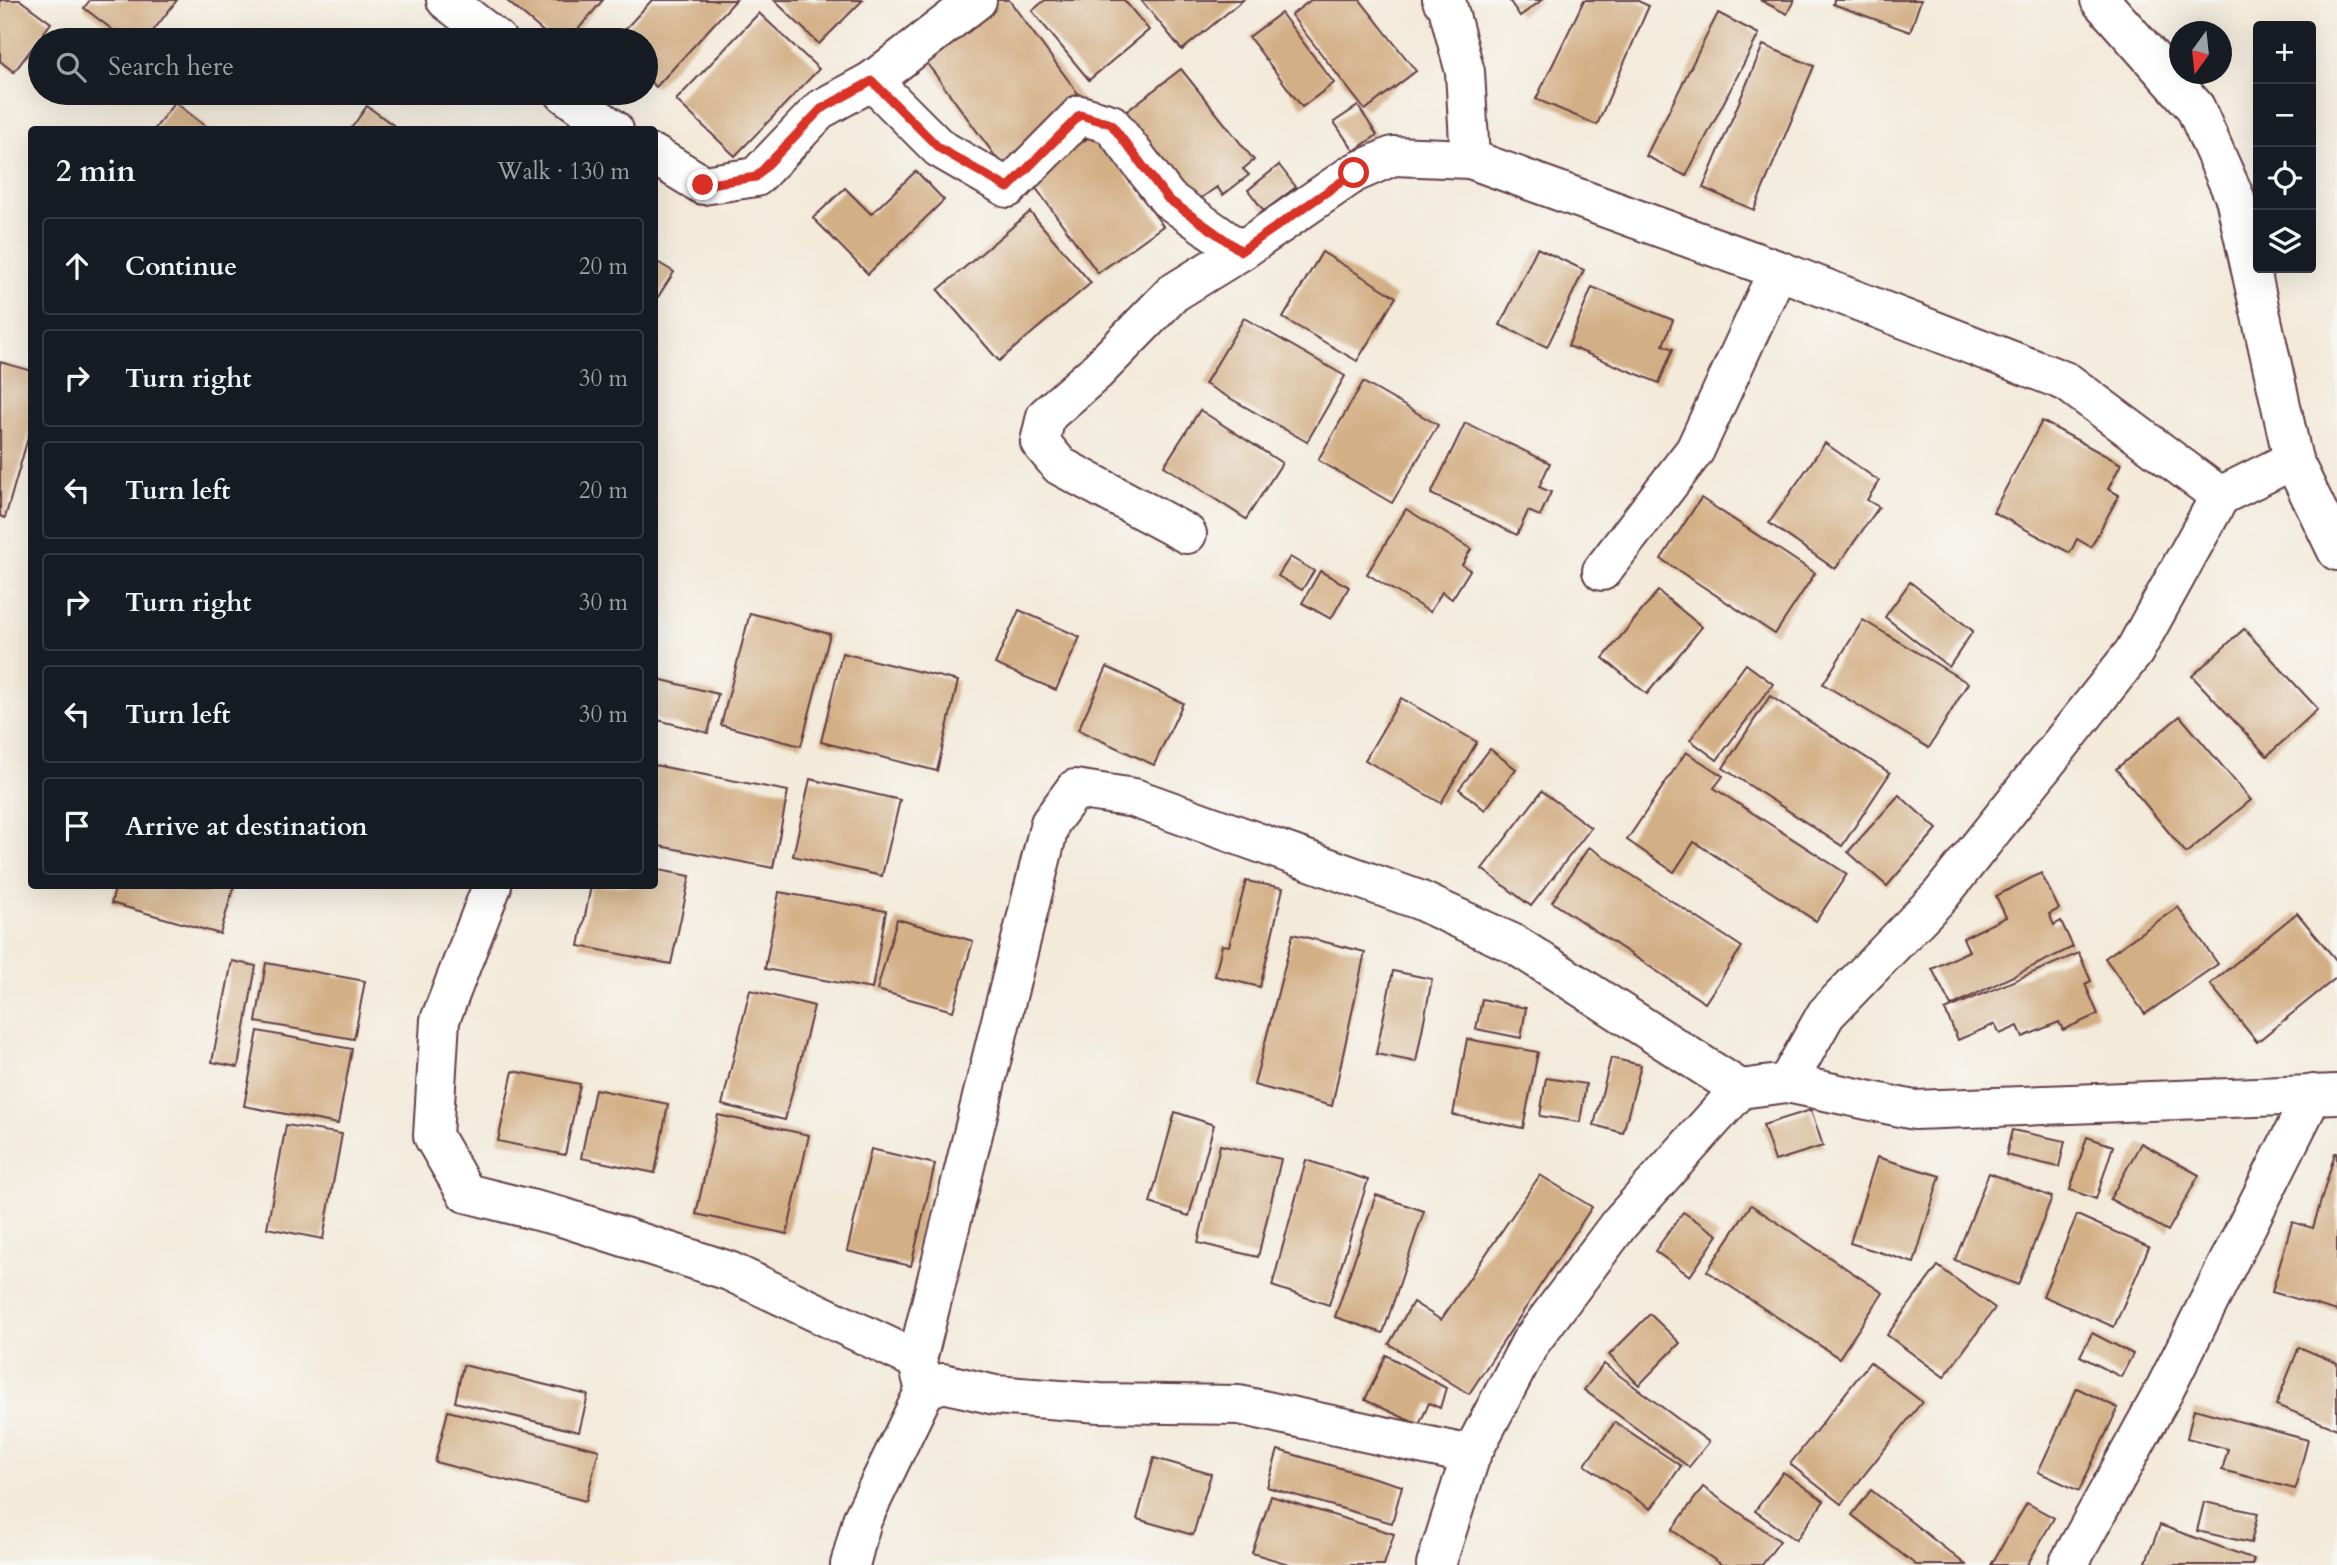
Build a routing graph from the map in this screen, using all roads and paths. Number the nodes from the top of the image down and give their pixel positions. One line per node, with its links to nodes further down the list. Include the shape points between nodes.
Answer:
1 (446, 0): 5 (street)
2 (978, 0): 6 (street)
3 (1442, 0): 10 (street, via 1447,4 1465,72)
4 (2101, 0): 13 (street, via 2194,107 2235,198)
5 (482, 28)
6 (872, 81): 9 (street, via 821,109 756,177 703,185); 11 (street, via 939,148 1008,188 1080,115 1111,124 1168,199)
7 (580, 105): 8 (street)
8 (609, 126)
9 (658, 157)
10 (1470, 159): 11 (street, via 1393,156 1354,173); 12 (street)
11 (1241, 251): 15 (street, via 1173,293 1046,416 1040,442 1060,466)
12 (1778, 270): 14 (street, via 2067,382); 17 (street, via 1695,450)
13 (2293, 460): 14 (street); 16 (street)
14 (2220, 496): 19 (street, via 2134,652 1940,896 1826,1014)
15 (1186, 534)
16 (2337, 551)
17 (1602, 571)
18 (491, 889): 22 (street, via 440,1020 433,1136 466,1193 562,1217 729,1271)
19 (1787, 1083): 20 (street); 21 (street, via 1914,1110)
20 (1740, 1089): 22 (street, via 1514,944 1419,900 1134,798 1075,789 1050,823); 23 (street, via 1619,1224 1530,1343)
21 (2325, 1094): 26 (street)
22 (921, 1375): 23 (street, via 995,1395 1100,1403 1239,1405); 24 (street, via 862,1520)
23 (1471, 1455): 25 (street)
24 (850, 1565)
25 (1436, 1565)
26 (2068, 1565)

